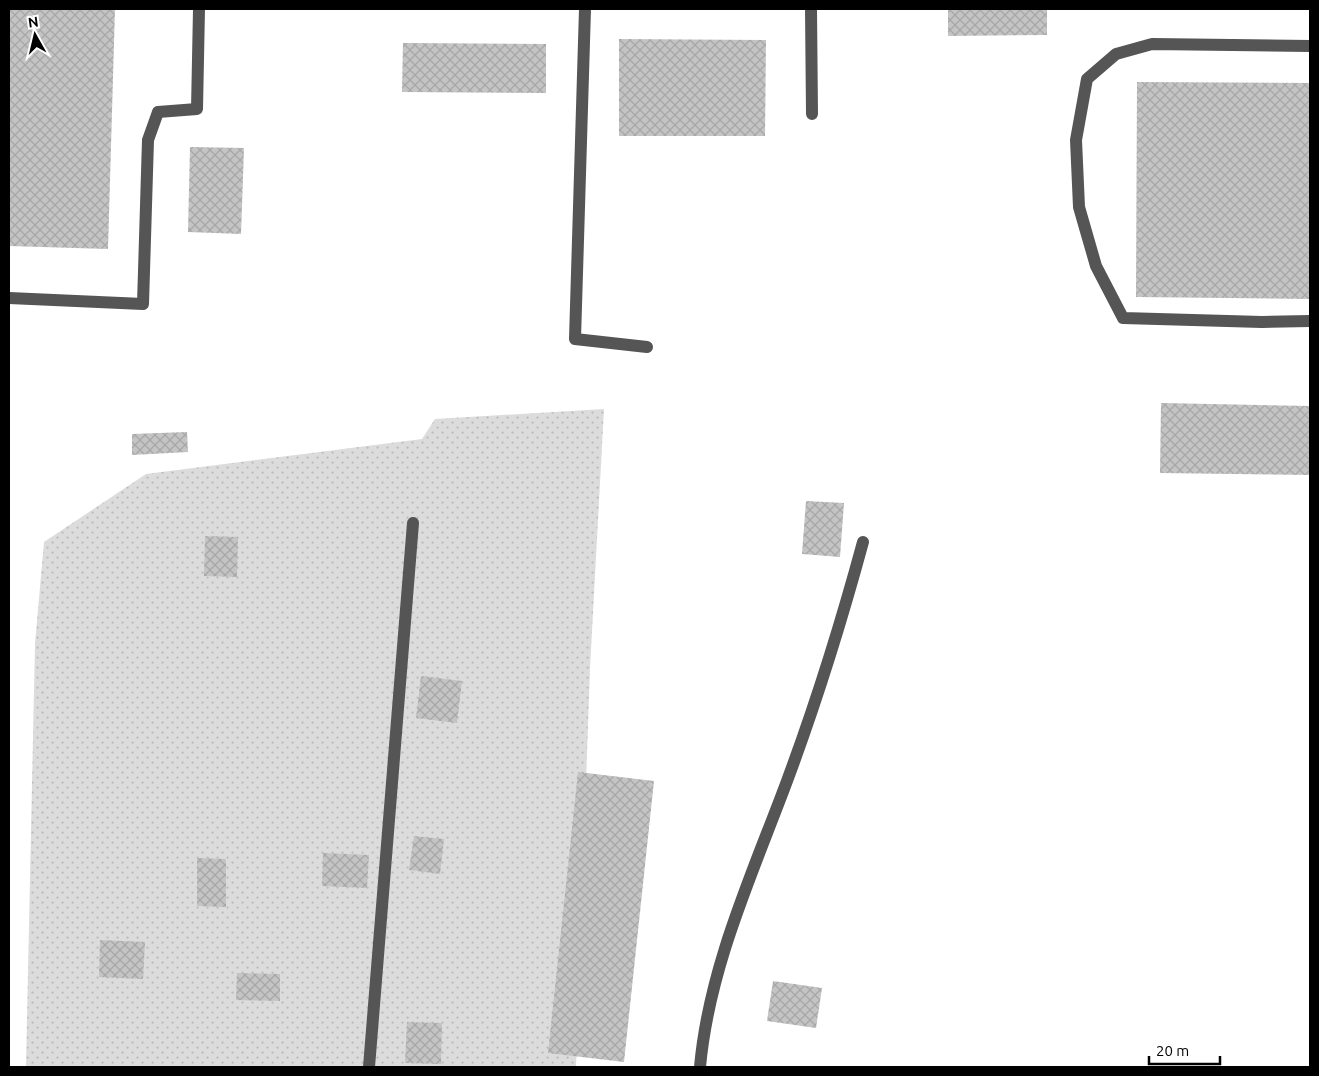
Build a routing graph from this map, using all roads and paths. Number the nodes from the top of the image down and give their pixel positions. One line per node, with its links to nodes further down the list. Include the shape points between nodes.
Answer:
1 (199, 9): 6 (lane, via 197,109 158,112 148,140 142,304)
2 (586, 9): 8 (lane, via 575,339)
3 (811, 9): 5 (lane)
4 (1310, 46): 7 (lane, via 1152,44 1116,54 1087,79 1076,140 1079,207 1096,266 1123,318)
5 (812, 114)
6 (9, 298)
7 (1310, 321)
8 (647, 347)
9 (413, 523): 11 (lane)
10 (863, 542): 12 (lane, via 833,650 723,950 702,1040)
11 (369, 1067)
12 (700, 1067)

